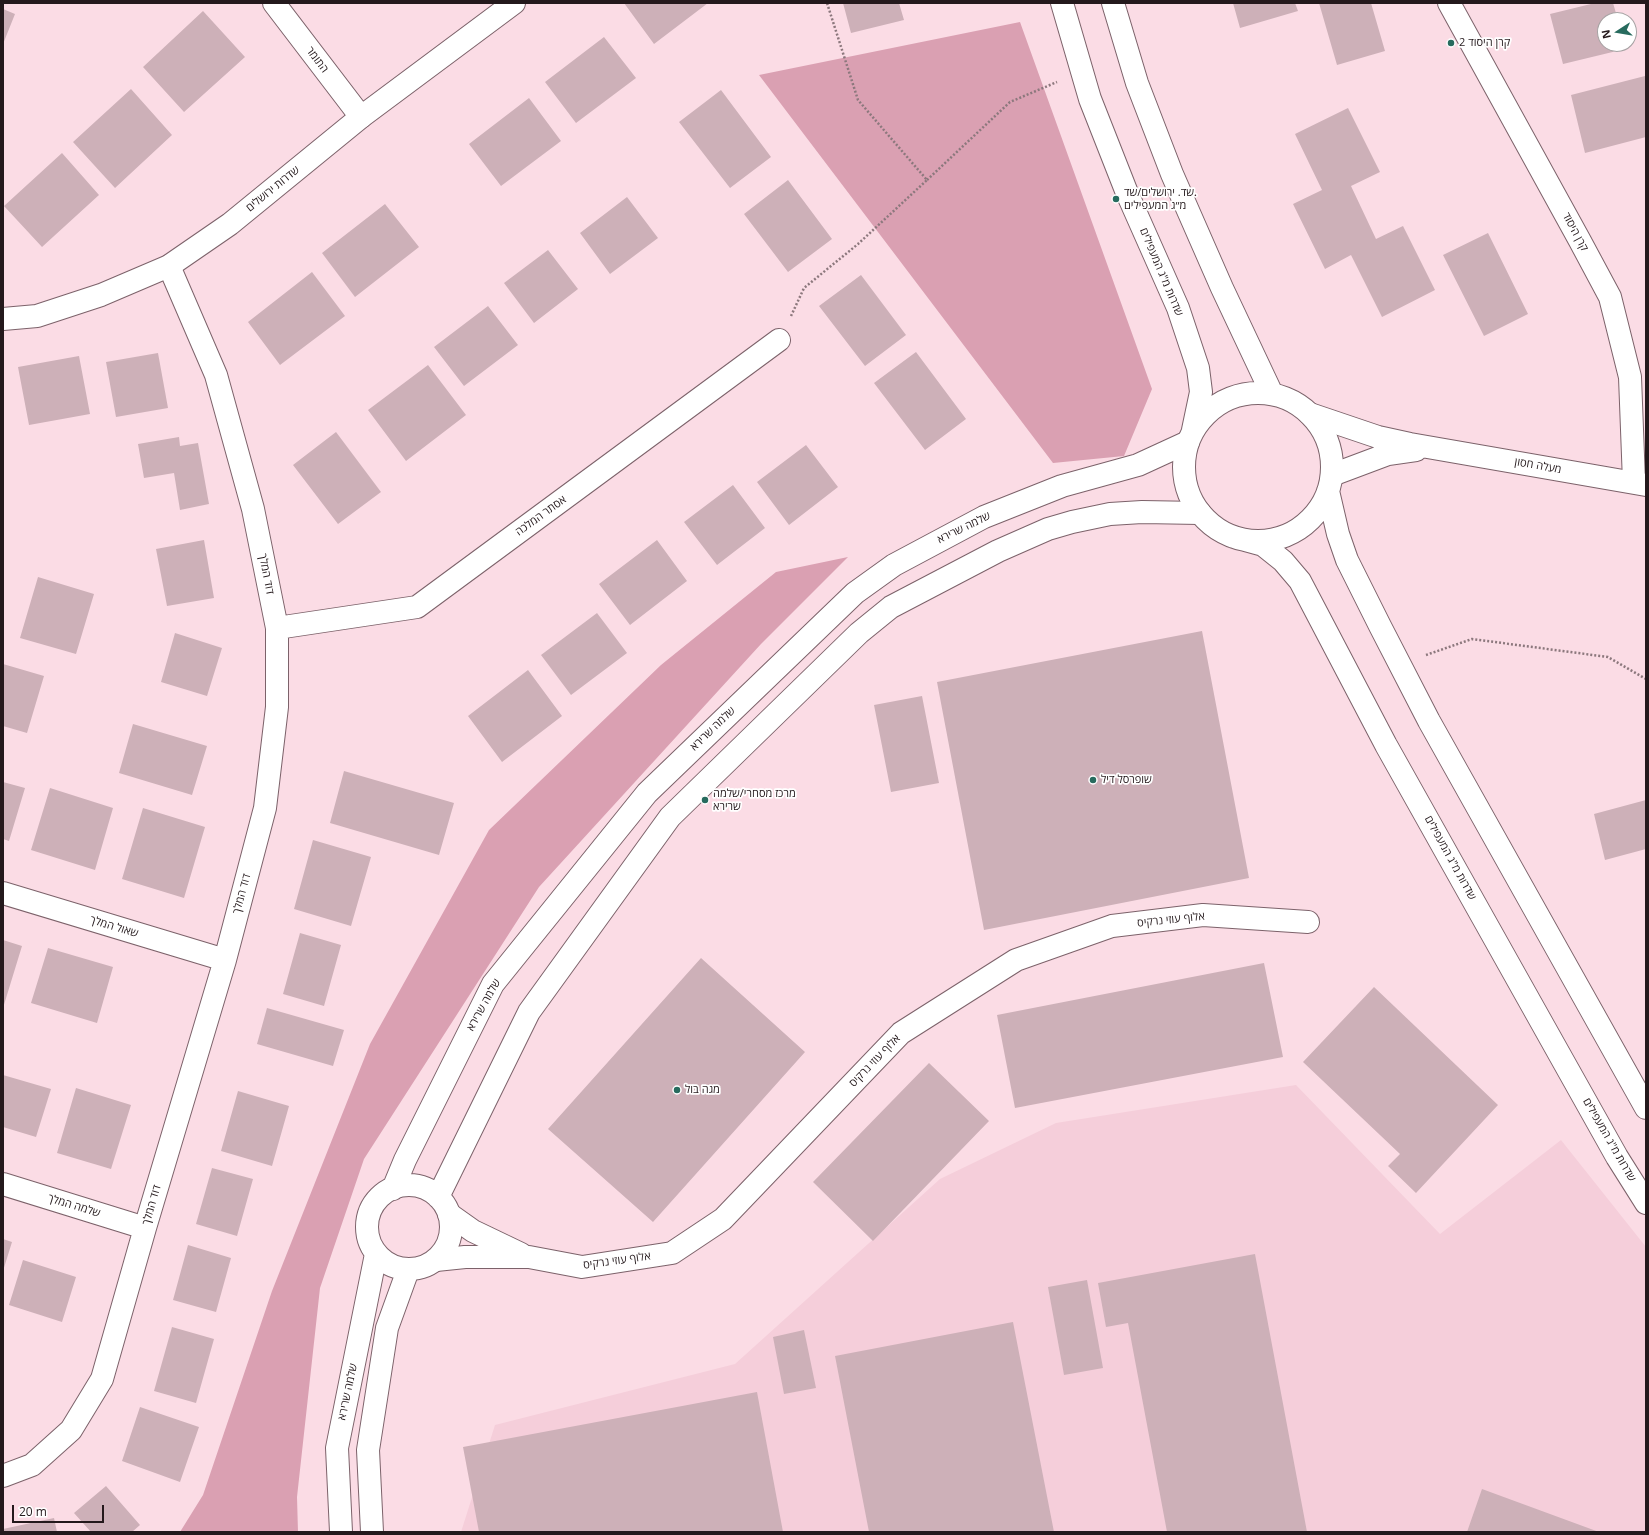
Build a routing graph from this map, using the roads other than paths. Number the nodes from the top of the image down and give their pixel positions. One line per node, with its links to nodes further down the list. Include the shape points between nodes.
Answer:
1 (274, 3): 6 (street, התומר)
2 (514, 3): 6 (street, שדרות ירושלים)
3 (1062, 3): 12 (street, שדרות מ"ג המעפילים, via 1090,98 1127,193 1178,308 1198,368 1201,392)
4 (1113, 3): 10 (street, via 1136,82 1172,174)
5 (1449, 3): 15 (street, קרן היסוד, via 1610,297 1630,377)
6 (361, 117): 7 (street, שדרות ירושלים, via 230,224)
7 (169, 266): 8 (street, שדרות ירושלים, via 101,295 37,316); 18 (street, דוד המלך, via 216,375 253,509)
8 (3, 319)
9 (779, 340): 18 (street, אסתר המלכה, via 417,607)
10 (1272, 394): 11 (street, via 1292,401); 12 (street, via 1253,392 1235,396 1218,404 1204,416)
11 (1310, 414): 13 (street, מעלה חסון, via 1378,437); 14 (street, via 1324,432 1331,453)
12 (1191, 436): 16 (street, שדרות מ"ג המעפילים, via 1184,460 1185,479 1190,497); 24 (street, שלמה שרירא, via 1138,465 1062,486 984,517 894,565 855,594 647,793 493,984)
13 (1429, 448): 14 (street, מעלה חסון, via 1388,454); 15 (street, מעלה חסון)
14 (1330, 483): 17 (street, via 1317,511 1301,528 1280,538 1256,541); 22 (street, via 1338,534 1347,560 1429,721)
15 (1640, 484)
16 (1200, 513): 17 (street, שדרות מ"ג המעפילים, via 1215,527); 26 (street, via 1110,514 1048,530 998,551 891,607 858,633 670,817 529,1012)
17 (1234, 537): 25 (street, שדרות מ"ג המעפילים, via 1263,545 1283,561 1300,581 1386,745 1617,1157)
18 (277, 628): 21 (street, דוד המלך, via 277,707 265,808)
19 (3, 893): 21 (street, שאול המלך)
20 (1308, 922): 29 (street, אלוף עוזי נרקיס, via 1204,916 1112,926 1016,960 901,1033 723,1219 672,1253 582,1267)
21 (225, 960): 27 (street, דוד המלך)
22 (1646, 1108)
23 (3, 1184): 27 (street, שלמה המלך)
24 (393, 1188): 26 (street, via 416,1186 431,1191); 28 (street, via 375,1202 367,1222 367,1234)
25 (1646, 1203)
26 (443, 1205): 29 (street, אלוף עוזי נרקיס, via 473,1231); 30 (street, via 451,1224 448,1244)
27 (145, 1228): 32 (street, דוד המלך, via 102,1380 71,1430 32,1465)
28 (376, 1254): 31 (street, via 391,1265); 33 (street, שלמה שרירא, via 337,1448)
29 (529, 1258): 30 (street, אלוף עוזי נרקיס, via 465,1257)
30 (436, 1260): 31 (street, via 418,1269)
31 (408, 1270): 34 (street, via 387,1328 368,1450)
32 (3, 1476)
33 (341, 1532)
34 (372, 1532)

